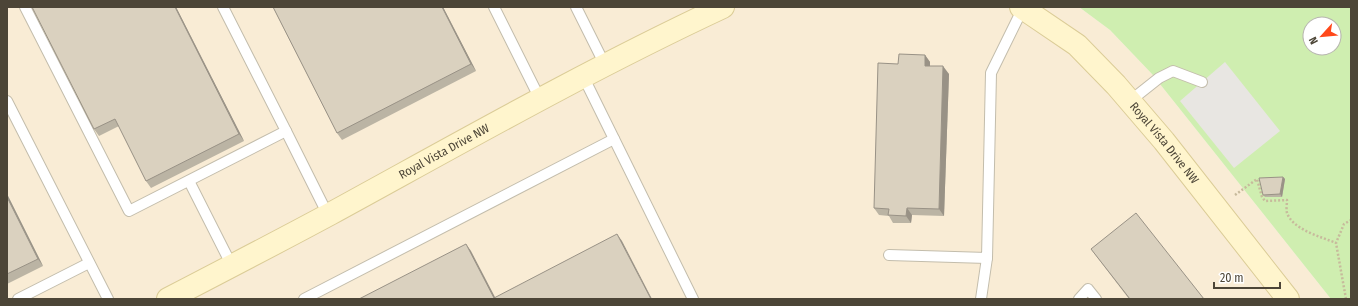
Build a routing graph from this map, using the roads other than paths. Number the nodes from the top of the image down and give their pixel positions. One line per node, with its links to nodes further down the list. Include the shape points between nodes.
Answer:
1 (25, 7): 15 (lane, via 129,211)
2 (223, 7): 13 (lane)
3 (494, 7): 10 (lane)
4 (576, 7): 7 (lane)
5 (723, 7): 7 (street, Royal Vista Drive NW)
6 (1022, 8): 11 (street, Royal Vista Drive NW, via 1077,45); 18 (lane, via 991,73)
7 (605, 65): 8 (street, Royal Vista Drive NW)
8 (583, 76): 10 (street, Royal Vista Drive NW); 14 (lane)
9 (1202, 82): 11 (lane, via 1173,71 1159,78)
10 (540, 98): 16 (street, Royal Vista Drive NW)
11 (1130, 100): 29 (street, Royal Vista Drive NW)
12 (7, 101): 19 (lane)
13 (286, 131): 15 (lane); 16 (lane)
14 (614, 139): 24 (lane); 25 (lane)
15 (188, 181): 20 (lane)
16 (328, 215): 20 (street, Royal Vista Drive NW)
17 (889, 255): 18 (lane)
18 (987, 258): 26 (lane)
19 (89, 263): 21 (lane); 22 (lane)
20 (232, 266): 23 (street, Royal Vista Drive NW)
21 (18, 299)
22 (108, 299)
23 (168, 299)
24 (304, 299)
25 (693, 299)
26 (981, 299)
27 (1079, 299): 28 (lane, via 1088,289)
28 (1096, 299)
29 (1288, 299)

